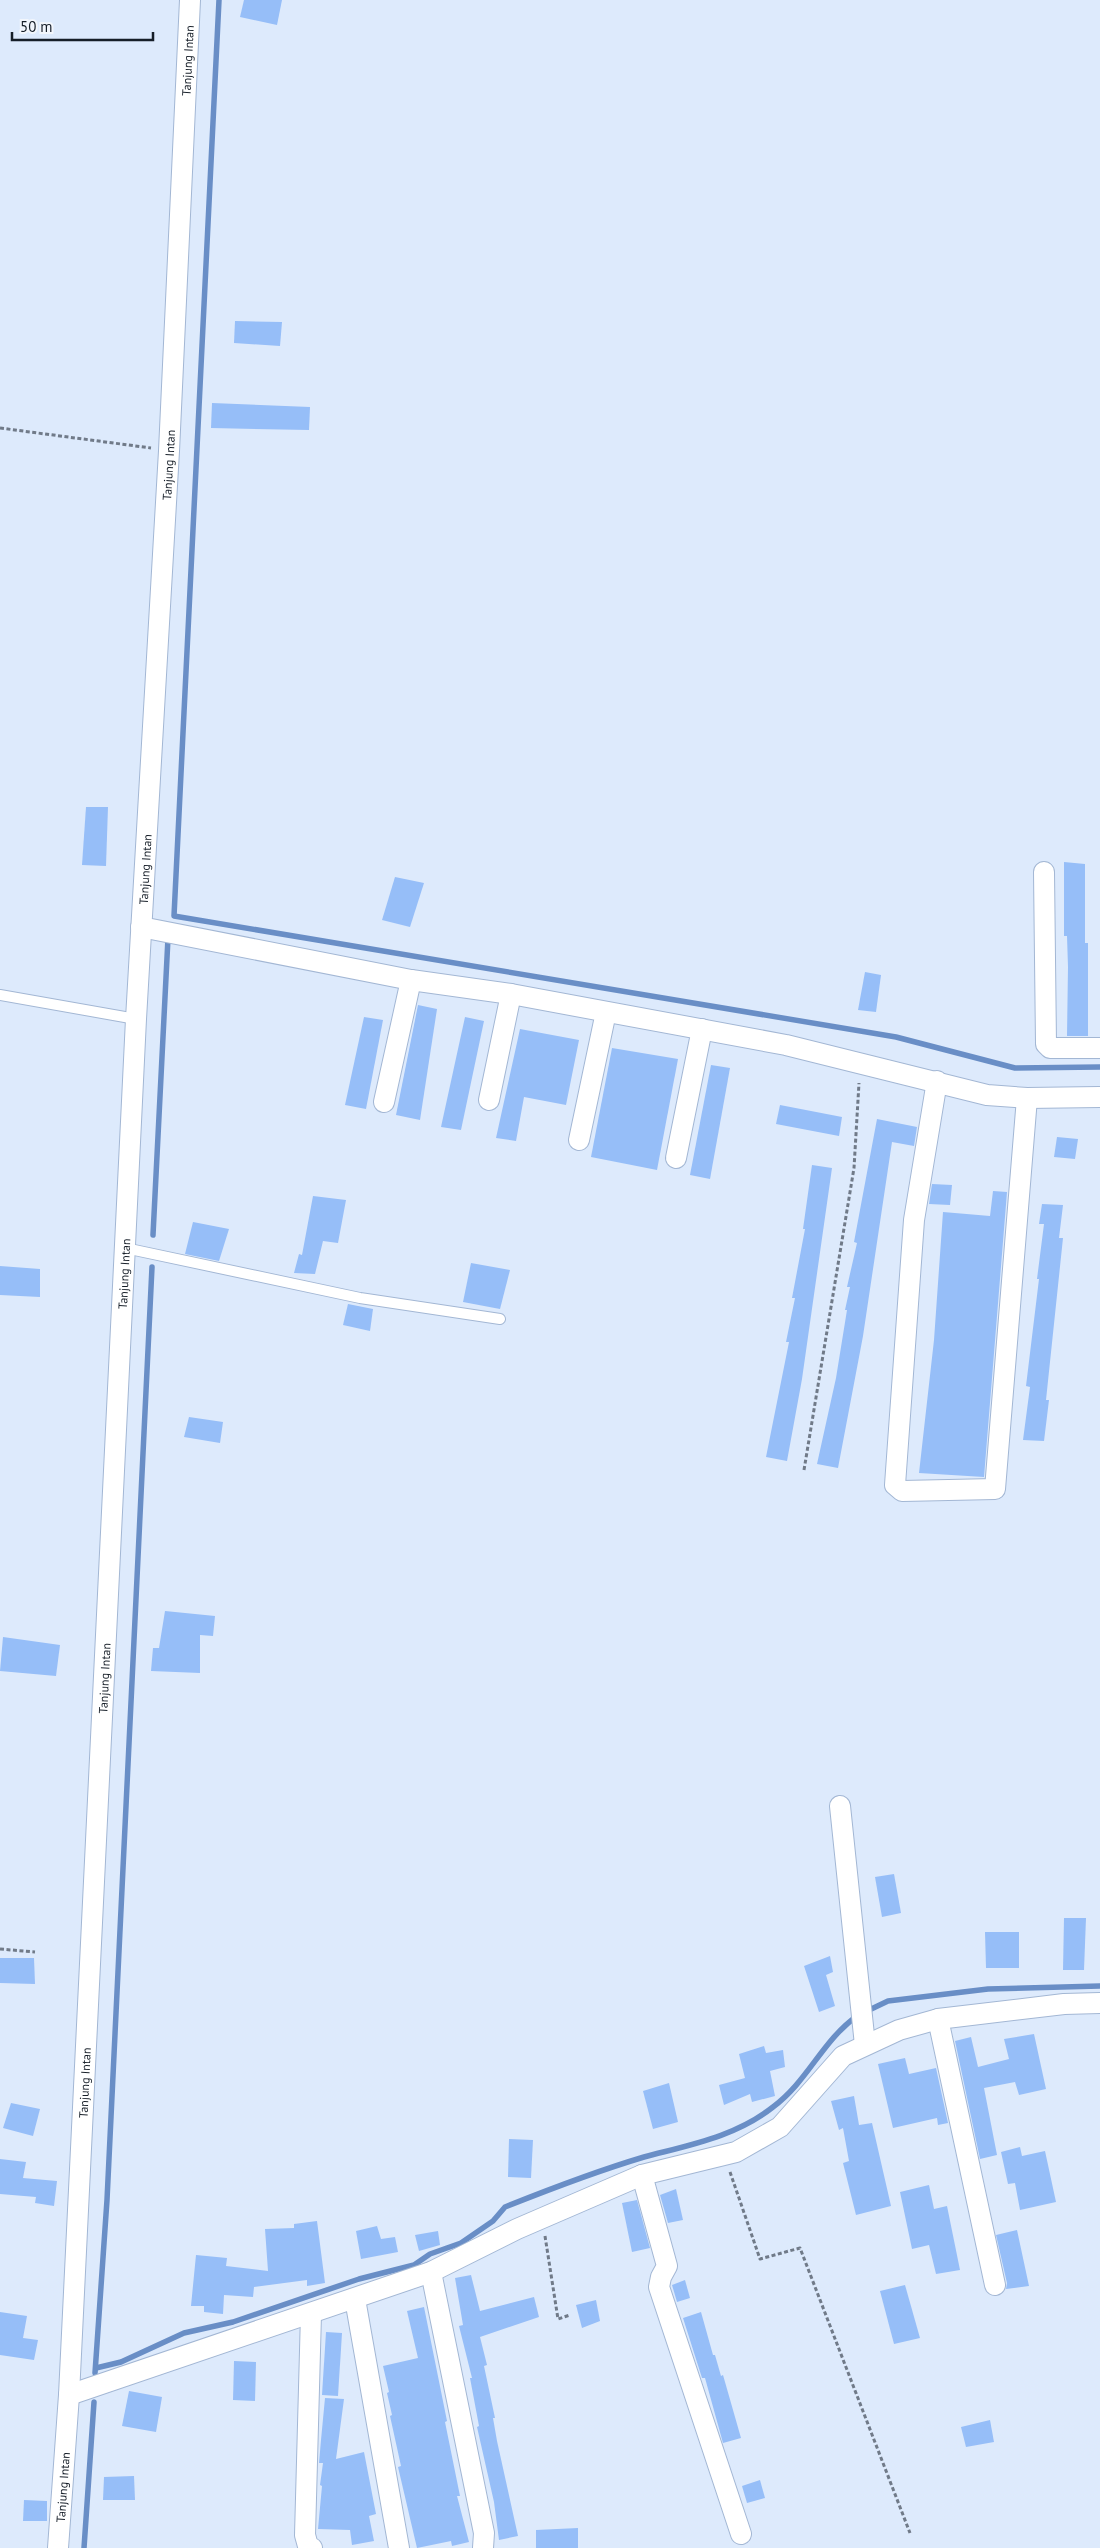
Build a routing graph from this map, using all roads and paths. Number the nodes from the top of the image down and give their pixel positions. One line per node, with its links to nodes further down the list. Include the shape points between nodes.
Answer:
1 (190, 0): 3 (street, Tanjung Intan)
2 (0, 428): 3 (path)
3 (169, 451): 5 (street, Tanjung Intan)
4 (1044, 872): 12 (street, via 1046,1044 1050,1048)
5 (141, 926): 6 (street); 10 (street, Tanjung Intan)
6 (411, 980): 8 (street); 18 (street)
7 (0, 994): 10 (lane)
8 (511, 994): 9 (street); 17 (street)
9 (606, 1012): 11 (street); 19 (street)
10 (136, 1019): 21 (street, Tanjung Intan)
11 (702, 1029): 13 (street); 20 (street)
12 (1100, 1048)
13 (860, 1063): 14 (street); 23 (path, via 854,1168)
14 (937, 1081): 16 (street, via 987,1095); 16 (street, via 914,1220 895,1485 902,1491 995,1489)
15 (1100, 1097): 16 (street)
16 (1027, 1098)
17 (489, 1100)
18 (384, 1102)
19 (579, 1140)
20 (676, 1158)
21 (125, 1248): 22 (lane, via 360,1298); 38 (street, Tanjung Intan)
22 (500, 1319)
23 (804, 1470)
24 (840, 1806): 29 (street)
25 (0, 1949): 26 (path)
26 (35, 1952)
27 (1100, 2003): 28 (street, via 1064,2004)
28 (938, 2019): 29 (street, via 899,2030); 34 (street)
29 (865, 2045): 30 (street, via 843,2056 780,2128 736,2152)
30 (724, 2155): 31 (street); 39 (path, via 760,2259 800,2248)
31 (642, 2175): 32 (street); 40 (street, via 667,2266 659,2287)
32 (542, 2218): 33 (street); 37 (path, via 558,2319)
33 (430, 2272): 35 (street); 44 (street, via 484,2533)
34 (995, 2285)
35 (354, 2299): 36 (street); 43 (street)
36 (311, 2314): 38 (street); 42 (street, via 305,2535 308,2546)
37 (570, 2315)
38 (68, 2395): 41 (street, Tanjung Intan)
39 (910, 2533)
40 (741, 2534)
41 (58, 2548)
42 (312, 2548)
43 (399, 2548)
44 (483, 2548)

